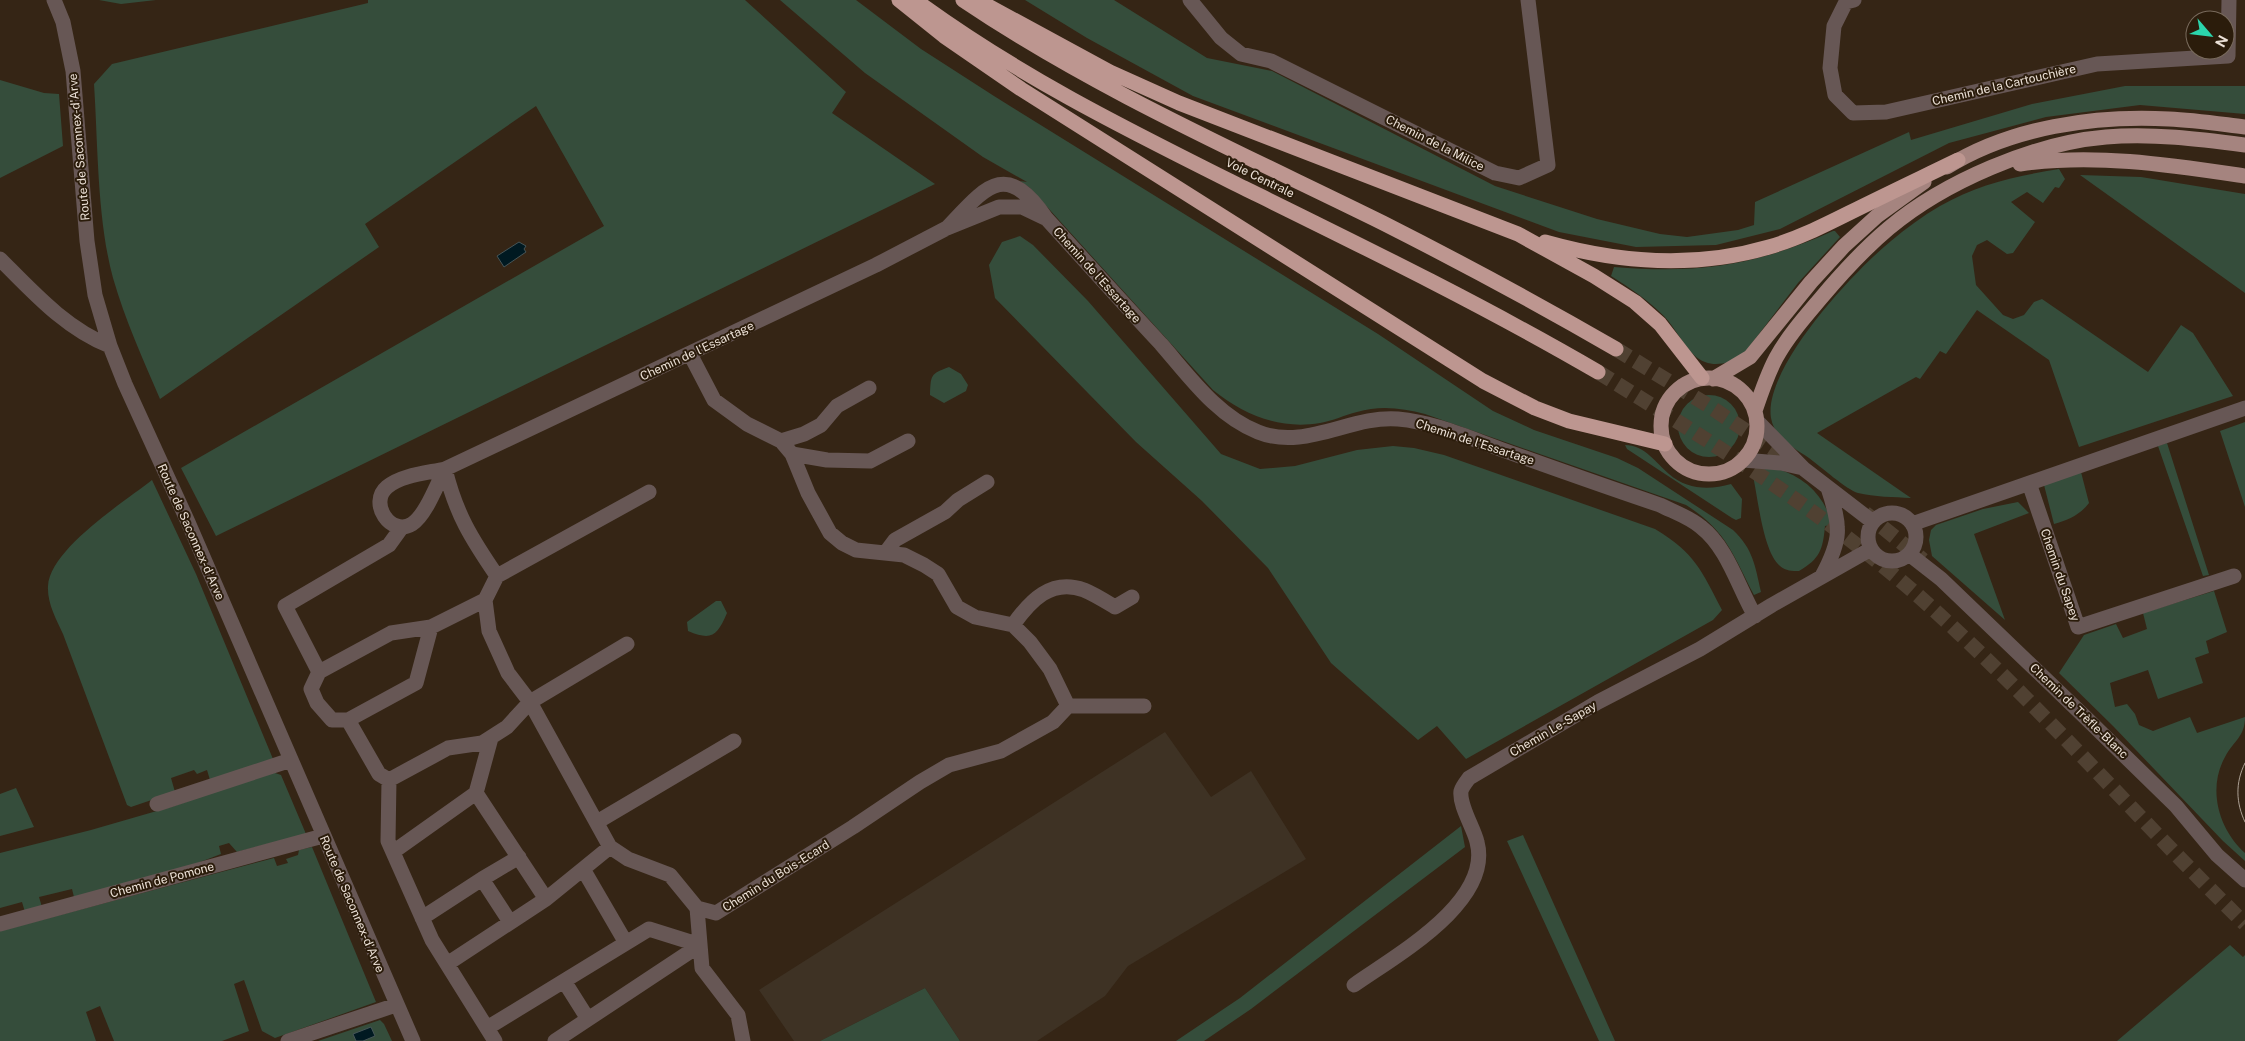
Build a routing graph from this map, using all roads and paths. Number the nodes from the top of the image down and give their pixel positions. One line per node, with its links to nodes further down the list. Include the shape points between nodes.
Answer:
1 (54, 0): 19 (street, Route de Saconnex-d'Arve, via 63,22 73,71 87,241 95,295)
2 (899, 0): 29 (highway, via 944,36 1021,89 1483,381 1535,408 1569,421)
3 (914, 0): 22 (highway, Voie Centrale, via 1054,91 1458,294)
4 (963, 0): 20 (highway, Voie Centrale, via 1033,45 1123,95 1416,240)
5 (977, 0): 17 (highway, via 1110,72 1187,106)
6 (1190, 0): 7 (street, Chemin de la Milice, via 1221,38 1241,54 1271,60 1495,173 1519,178 1548,165)
7 (1528, 0)
8 (1854, 0): 9 (street, Chemin de la Cartouchière, via 1846,2 1834,26 1830,68 1836,96 1853,113 1886,112 2096,64 2228,56)
9 (2229, 0)
10 (2245, 127): 12 (main road, via 2170,119 2100,120 2015,137)
11 (2245, 145): 13 (main road, via 2157,136 2106,136 2053,146)
12 (1958, 160): 17 (highway, via 1808,233 1770,247 1721,258 1666,262 1617,258 1564,248); 23 (main road, via 1902,196 1862,229 1829,262 1757,350 1743,362)
13 (1984, 172): 14 (main road, via 2033,162 2085,159); 26 (main road, via 1920,206 1890,227 1853,261 1780,351 1771,367)
14 (2245, 176)
15 (1046, 218): 16 (street, Chemin de l'Essartage, via 1022,207 1005,207); 16 (street, Chemin de l'Essartage, via 1023,190 1004,184 983,192); 49 (street, Chemin de l'Essartage, via 1208,397 1246,427 1259,433 1296,438 1380,419 1406,420 1449,431 1660,505 1702,528 1719,546)
16 (947, 228): 21 (street, Chemin de l'Essartage)
17 (1518, 234): 23 (highway, via 1635,302)
18 (0, 258): 19 (street, via 52,310 91,338)
19 (110, 346): 60 (street, Route de Saconnex-d'Arve)
20 (1616, 349)
21 (690, 354): 27 (street, via 714,400 747,424); 32 (street, Chemin de l'Essartage)
22 (1598, 372)
23 (1708, 378): 26 (main road, via 1738,388 1749,400); 29 (main road, via 1684,386 1667,403 1661,420)
24 (869, 388): 27 (street, via 837,406 821,425)
25 (2245, 408): 35 (street)
26 (1756, 416): 31 (main road, via 1753,446); 33 (street)
27 (782, 441): 30 (street)
28 (908, 441): 30 (street, via 870,461 827,460)
29 (1665, 444): 31 (main road, via 1672,458 1682,467 1701,474 1725,471)
30 (792, 454): 42 (street, via 830,533 856,550)
31 (1743, 460): 33 (street, via 1781,463)
32 (445, 469): 40 (street, via 420,517); 40 (street, Chemin de l'Essartage, via 400,480 380,494 378,506 385,518); 44 (street, via 450,493 461,519)
33 (1804, 469): 36 (street)
34 (987, 482): 42 (street, via 945,512 895,540)
35 (2028, 483): 39 (street); 45 (street, Chemin du Sapey, via 2078,627)
36 (1828, 488): 38 (street); 46 (street, via 1839,531 1837,545)
37 (649, 492): 44 (street)
38 (1873, 522): 39 (street, via 1880,516 1897,514); 41 (street, via 1868,535)
39 (1912, 524): 43 (street, via 1916,539)
40 (402, 527): 53 (street, via 389,545 285,606)
41 (1871, 549): 43 (street, via 1889,561); 46 (street, Chemin Le-Sapay)
42 (886, 552): 50 (street, via 904,555 938,574 957,607 975,617)
43 (1909, 554): 70 (street, Chemin de Trèfle-Blanc, via 1940,579 2085,717 2176,806 2209,846)
44 (497, 576): 48 (street)
45 (2234, 576)
46 (1821, 577): 49 (street, Chemin Le-Sapay)
47 (1132, 597): 50 (street, via 1115,607 1083,590 1064,586 1045,590 1025,608)
48 (485, 600): 51 (street); 54 (street, via 489,631 508,673)
49 (1755, 616): 81 (street, Chemin Le-Sapay, via 1700,649 1598,702 1469,778 1461,790 1461,800 1478,843 1479,859 1469,890 1437,923)
50 (1013, 625): 55 (street, via 1050,669)
51 (431, 627): 53 (street, via 392,633); 57 (street, via 416,683)
52 (627, 644): 54 (street)
53 (319, 672): 57 (street, via 311,689 317,704 332,720)
54 (530, 702): 58 (street, via 508,728); 64 (street)
55 (1068, 706): 56 (street); 73 (street, Chemin du Bois-Ecard, via 1053,722 1000,752 949,765 920,782 716,913)
56 (1144, 706)
57 (348, 720): 61 (street, via 379,774)
58 (491, 738): 61 (street, via 482,743 448,748); 62 (street)
59 (734, 742): 64 (street)
60 (291, 760): 63 (street); 65 (street, Route de Saconnex-d'Arve)
61 (389, 780): 67 (street, via 388,841)
62 (476, 793): 67 (street); 68 (street)
63 (157, 804)
64 (596, 822): 66 (street)
65 (323, 836): 76 (street, Chemin de Pomone); 82 (street, Route de Saconnex-d'Arve)
66 (610, 846): 69 (street); 73 (street, via 628,859 670,875)
67 (393, 852): 74 (street)
68 (519, 857): 71 (street); 72 (street)
69 (583, 869): 72 (street); 77 (street)
70 (2243, 878)
71 (482, 879): 74 (street); 75 (street)
72 (546, 899): 75 (street)
73 (697, 908): 78 (street)
74 (422, 918): 79 (street)
75 (510, 922): 79 (street)
76 (0, 924)
77 (626, 943): 78 (street, via 648,929); 80 (street)
78 (700, 944): 83 (street); 88 (street, via 702,968 738,1015)
79 (447, 964): 84 (street)
80 (564, 981): 83 (street); 84 (street)
81 (1354, 984)
82 (396, 1005): 85 (street); 86 (street, Route de Saconnex-d'Arve)
83 (588, 1019): 87 (street)
84 (492, 1035)
85 (288, 1041)
86 (413, 1041)
87 (555, 1041)
88 (743, 1041)

